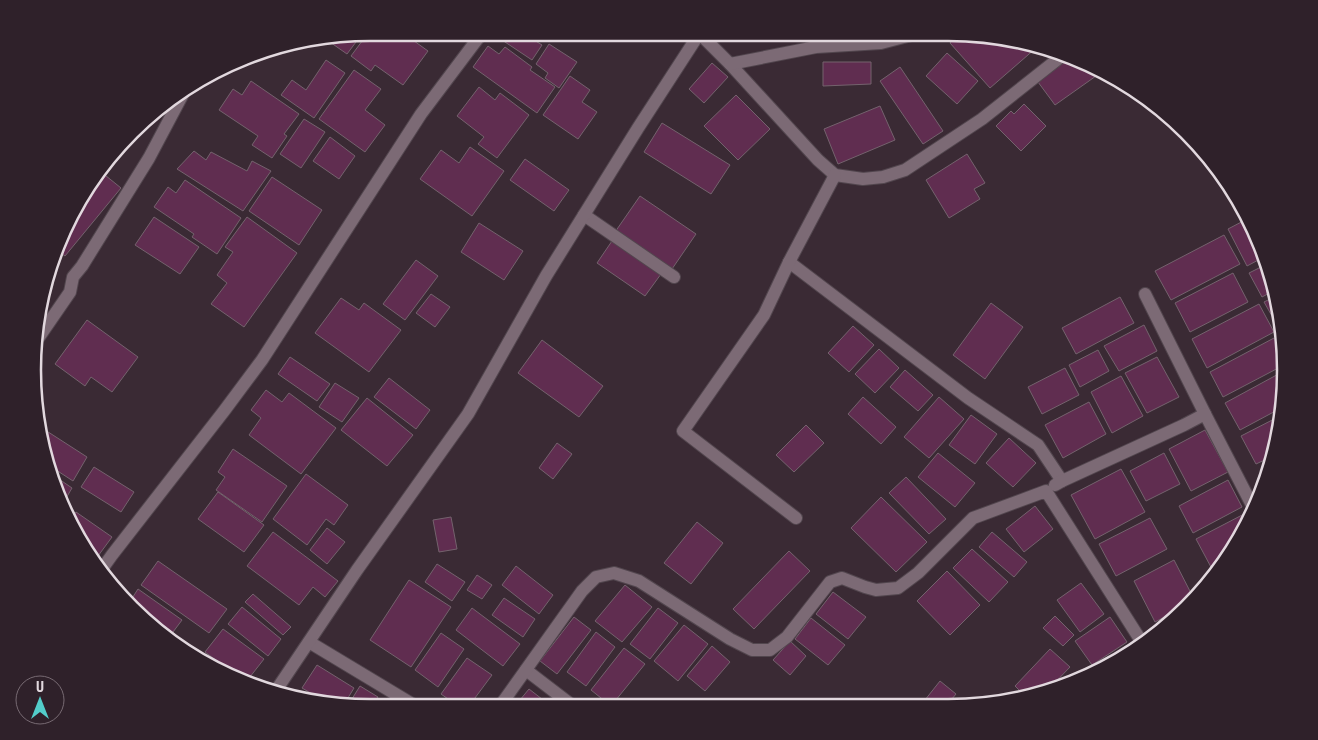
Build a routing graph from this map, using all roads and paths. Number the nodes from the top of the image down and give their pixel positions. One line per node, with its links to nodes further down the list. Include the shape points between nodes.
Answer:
1 (476, 41): 19 (street, via 422,114 262,360)
2 (694, 41): 9 (street)
3 (707, 41): 6 (street)
4 (892, 41): 6 (street, via 816,47)
5 (1057, 60): 8 (street, via 982,118 905,170 863,179)
6 (730, 64): 8 (street)
7 (178, 103): 13 (street, via 149,158 73,277 70,292)
8 (835, 176): 10 (street)
9 (584, 215): 11 (street); 21 (street, via 468,414)
10 (789, 262): 15 (street, via 968,398 1038,445); 18 (street, via 764,315 683,431)
11 (674, 277)
12 (1145, 294): 14 (street)
13 (44, 330)
14 (1204, 414): 15 (street); 17 (street)
15 (1062, 481): 16 (street)
16 (1046, 490): 20 (street); 22 (street, via 973,518 918,573 898,588 876,590 842,578 830,582 787,638 770,650 752,650 737,643 638,581 614,573 596,577 582,591)
17 (1250, 501)
18 (796, 518)
19 (105, 565)
20 (1139, 637)
21 (309, 642): 23 (street); 24 (street)
22 (526, 670): 25 (street); 26 (street)
23 (279, 686)
24 (404, 699)
25 (505, 699)
26 (564, 699)

